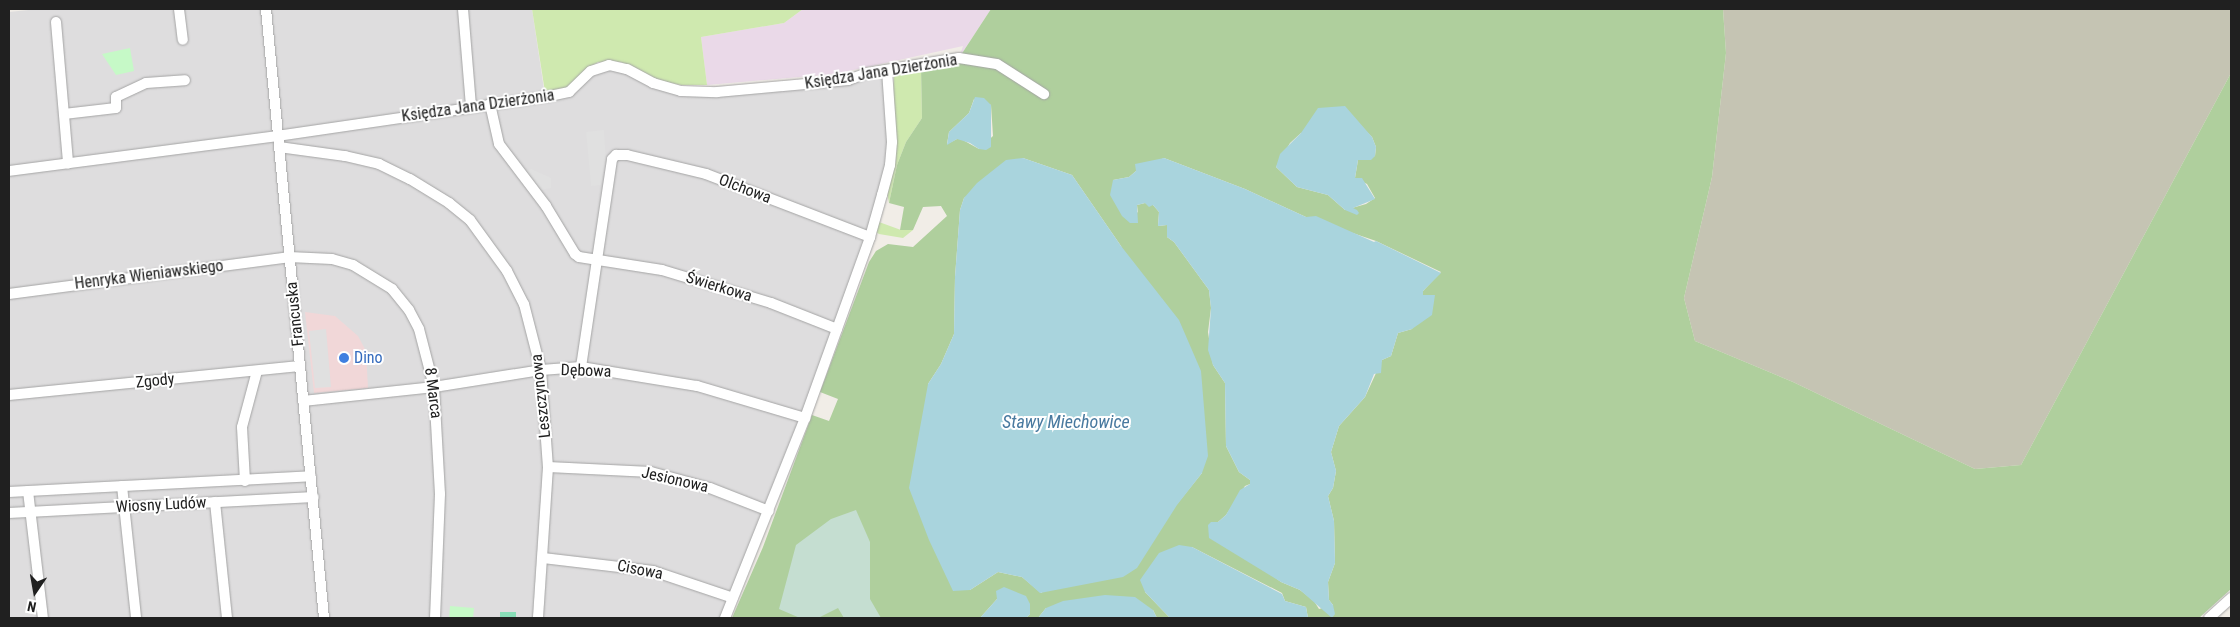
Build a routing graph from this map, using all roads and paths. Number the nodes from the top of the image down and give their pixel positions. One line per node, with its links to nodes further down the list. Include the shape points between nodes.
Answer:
1 (179, 9): 5 (street)
2 (266, 9): 12 (street, Francuska)
3 (463, 9): 10 (street)
4 (56, 22): 11 (street)
5 (182, 40)
6 (887, 70): 8 (street, Księdza Jana Dzierżonia, via 959,58 980,60 997,64); 9 (street, Księdza Jana Dzierżonia, via 848,80 717,92 681,91 609,65 591,71 569,92); 16 (street, via 891,116 890,165)
7 (185, 80): 11 (street, via 146,83 116,97 116,108)
8 (1044, 94)
9 (490, 104): 10 (street, Księdza Jana Dzierżonia); 18 (street, Świerkowa, via 499,144 546,206 575,254)
10 (471, 106): 12 (street, Księdza Jana Dzierżonia)
11 (64, 114): 14 (street)
12 (278, 136): 13 (street, Francuska); 14 (street, Księdza Jana Dzierżonia)
13 (279, 147): 17 (street, Francuska); 23 (street, Leszczynowa, via 379,164 430,190 470,220 507,272 524,304)
14 (68, 163): 15 (street, Księdza Jana Dzierżonia)
15 (9, 171)
16 (870, 237): 18 (street, Olchowa, via 706,174 616,155 612,160); 20 (street)
17 (289, 257): 19 (street, Henryka Wieniawskiego); 21 (street, Francuska); 25 (street, 8 Marca, via 332,259 353,265 392,289 419,329)
18 (598, 259): 20 (street, Świerkowa, via 694,279); 22 (street)
19 (9, 294)
20 (837, 328): 28 (street)
21 (300, 366): 24 (street, Zgody); 27 (street, Francuska)
22 (581, 367): 23 (street, Dębowa); 28 (street, Dębowa, via 697,386)
23 (541, 370): 25 (street, Dębowa); 29 (street, Leszczynowa)
24 (257, 371): 26 (street, Zgody); 31 (street, via 242,427)
25 (434, 387): 27 (street, Dębowa); 48 (street, 8 Marca, via 440,494)
26 (9, 395)
27 (303, 401): 30 (street, Francuska)
28 (805, 418): 38 (street)
29 (548, 467): 38 (street, Jesionowa, via 650,472 710,488); 41 (street, Leszczynowa)
30 (312, 476): 31 (street, Wiosny Ludów); 35 (street, Francuska)
31 (245, 481): 32 (street, Wiosny Ludów)
32 (122, 486): 33 (street, Wiosny Ludów); 37 (street)
33 (28, 491): 34 (street, Wiosny Ludów); 39 (street)
34 (9, 492)
35 (314, 497): 36 (street, Wiosny Ludów); 47 (street, Francuska)
36 (215, 502): 37 (street, Wiosny Ludów); 46 (street)
37 (124, 507): 39 (street, Wiosny Ludów); 45 (street)
38 (768, 511): 42 (street)
39 (30, 512): 40 (street, Wiosny Ludów); 44 (street)
40 (9, 513)
41 (543, 558): 42 (street, Cisowa, via 653,571); 49 (street, Leszczynowa)
42 (733, 598): 50 (street)
43 (2231, 598): 51 (street)
44 (43, 618)
45 (136, 618)
46 (227, 618)
47 (324, 618)
48 (435, 618)
49 (538, 618)
50 (725, 618)
51 (2209, 618)

